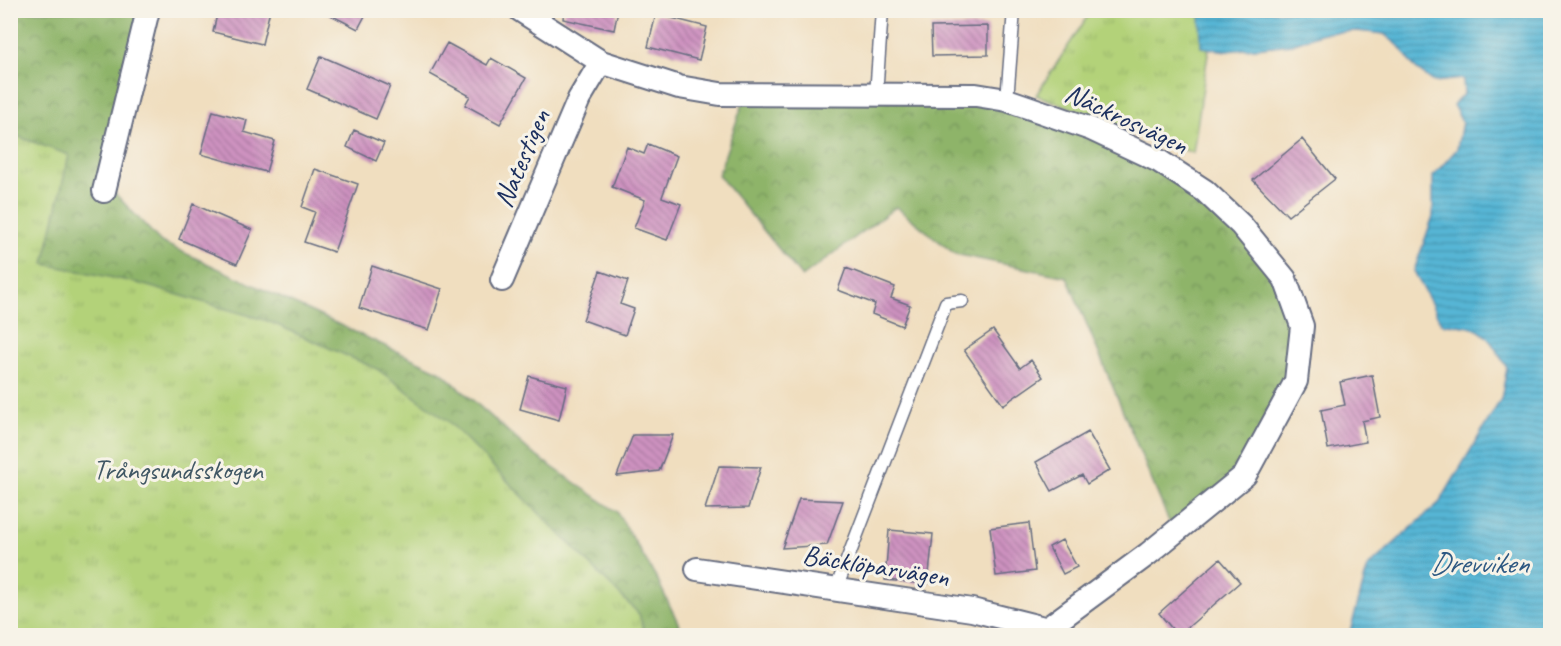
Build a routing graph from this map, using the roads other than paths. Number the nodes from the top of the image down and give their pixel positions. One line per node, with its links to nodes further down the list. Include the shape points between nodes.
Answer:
1 (148, 10): 8 (street)
2 (520, 10): 5 (street, Näckrosvägen)
3 (882, 10): 6 (lane)
4 (1014, 10): 7 (lane)
5 (601, 62): 6 (street, Näckrosvägen, via 679,87 720,94); 9 (street, Natestigen, via 579,99)
6 (876, 95): 7 (street, Näckrosvägen, via 976,95)
7 (1007, 100): 13 (street, Näckrosvägen, via 1091,129 1150,156 1205,191 1241,225 1285,279 1302,326 1296,381 1245,475 1148,554)
8 (104, 191)
9 (502, 280)
10 (962, 301): 12 (lane, via 946,303)
11 (697, 569): 12 (street, Bäcklöparvägen)
12 (836, 589): 13 (street, Bäcklöparvägen, via 972,610)
13 (1041, 632)

